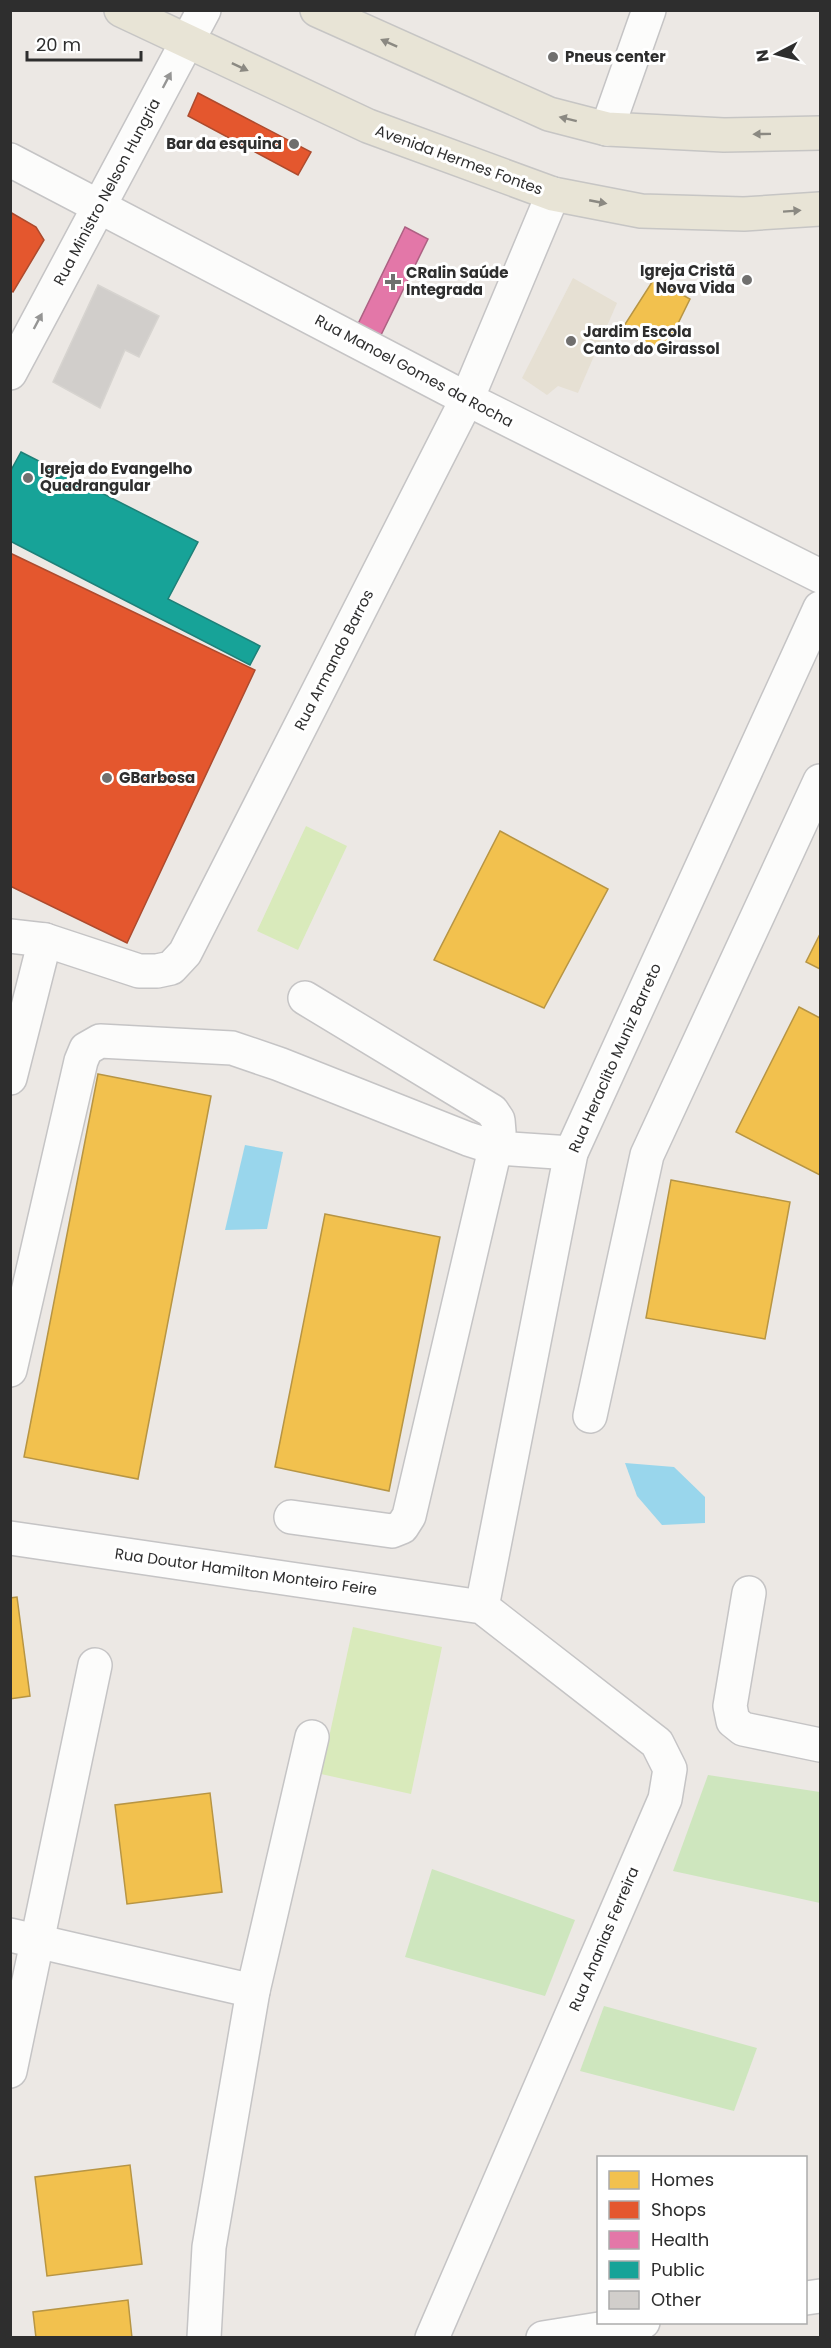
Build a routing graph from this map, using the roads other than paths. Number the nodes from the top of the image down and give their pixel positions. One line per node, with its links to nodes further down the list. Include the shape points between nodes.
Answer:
1 (121, 10): 5 (main road, Avenida Hermes Fontes)
2 (204, 10): 5 (street, Rua Ministro Nelson Hungria)
3 (317, 10): 6 (main road, one-way to 3, via 549,114)
4 (649, 10): 6 (street)
5 (187, 42): 9 (main road, Avenida Hermes Fontes, one-way to 9, via 368,126); 10 (street, Rua Ministro Nelson Hungria, one-way to 5)
6 (607, 129): 7 (main road, one-way to 6, via 724,135)
7 (820, 133)
8 (10, 160): 10 (street, Rua Manoel Gomes da Rocha)
9 (554, 194): 11 (main road, Avenida Hermes Fontes, one-way to 11, via 641,211 744,214); 13 (street, Rua Armando Barros)
10 (100, 205): 12 (street, Rua Ministro Nelson Hungria, one-way to 10); 13 (street, Rua Manoel Gomes da Rocha)
11 (820, 209)
12 (10, 373)
13 (467, 399): 14 (street, Rua Manoel Gomes da Rocha); 18 (street, Rua Armando Barros, via 185,953 171,968 139,971)
14 (820, 576)
15 (820, 608): 22 (street, Rua Heraclito Muniz Barreto)
16 (819, 790): 24 (street, via 647,1155)
17 (10, 936): 18 (street, Rua Armando Barros)
18 (45, 940): 20 (street)
19 (305, 998): 21 (street, via 492,1111 498,1120)
20 (10, 1078)
21 (496, 1148): 22 (street); 23 (street, via 232,1048 100,1041 86,1049 81,1061); 25 (street, via 409,1516 402,1527 392,1531)
22 (571, 1153): 28 (street, Rua Heraclito Muniz Barreto)
23 (10, 1370)
24 (590, 1416)
25 (291, 1517)
26 (10, 1538): 28 (street, Rua Doutor Hamilton Monteiro Feire)
27 (749, 1593): 31 (street, via 730,1706 733,1721 742,1729)
28 (482, 1607): 37 (street, Rua Ananias Ferreira, via 657,1743 670,1769 665,1799)
29 (95, 1665): 32 (street)
30 (312, 1737): 33 (street)
31 (820, 1745)
32 (24, 1938): 33 (street); 34 (street)
33 (253, 1991): 36 (street, via 208,2247)
34 (10, 2071)
35 (630, 2324): 38 (street)
36 (204, 2337)
37 (432, 2337)
38 (543, 2337)

